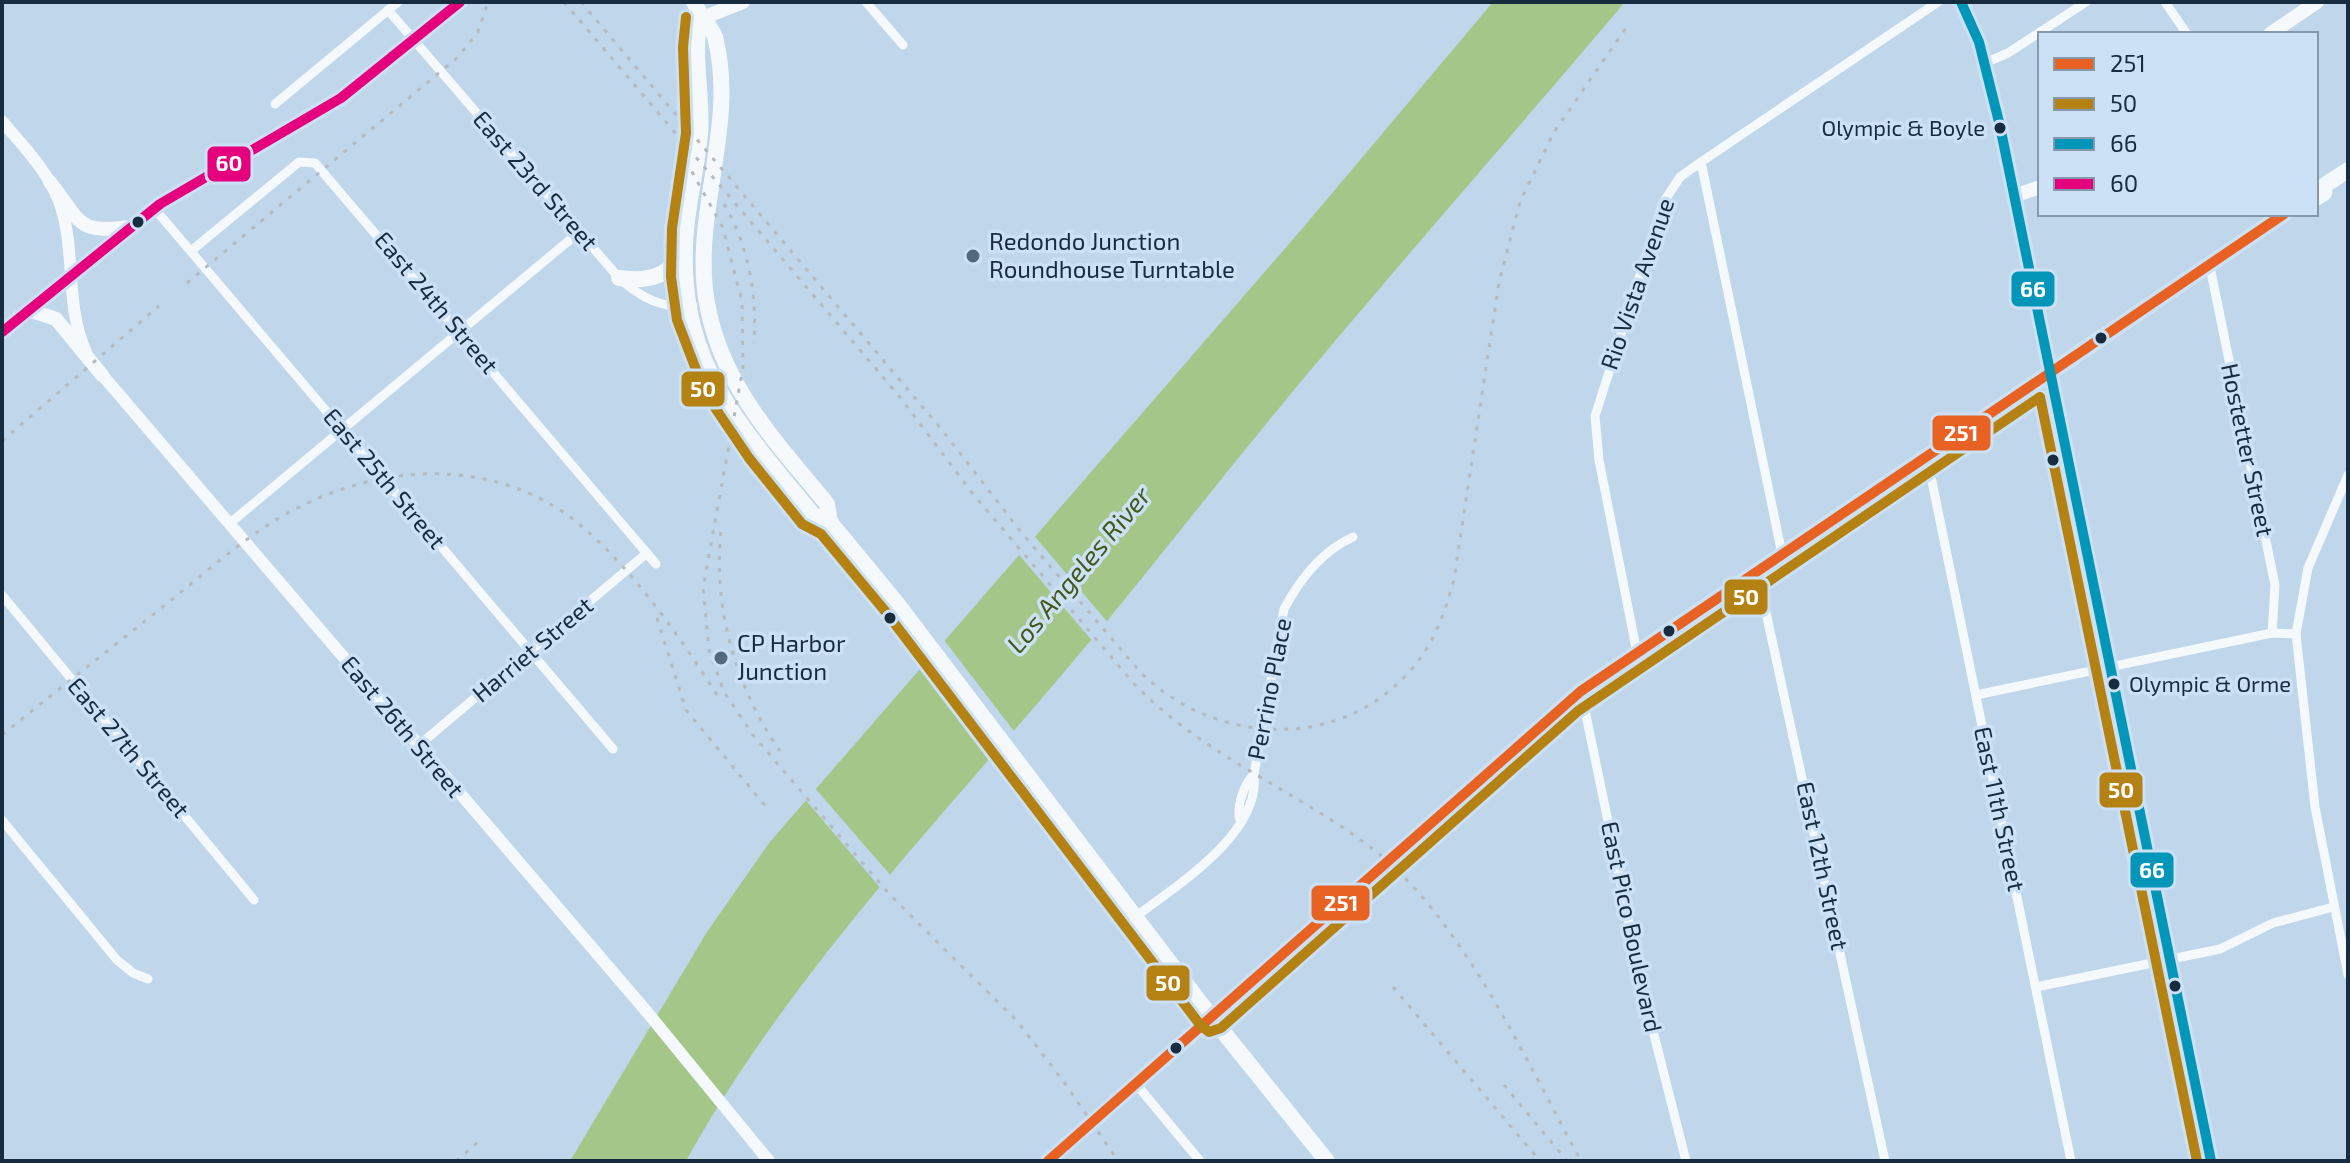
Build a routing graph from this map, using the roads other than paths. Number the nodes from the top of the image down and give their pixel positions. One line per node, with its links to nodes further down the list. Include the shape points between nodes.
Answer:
1 (398, 2): 11 (street)
2 (460, 2): 27 (main road, via 341,98)
3 (694, 2): 12 (main road)
4 (743, 2): 12 (main road)
5 (866, 2): 17 (street)
6 (1938, 2): 21 (street, Rio Vista Avenue)
7 (1961, 2): 18 (main road)
8 (2086, 2): 13 (street)
9 (2165, 2): 14 (street)
10 (2317, 2): 15 (main road)
11 (388, 10): 19 (street); 30 (street, East 23rd Street)
12 (700, 19): 31 (main road, via 695,40 700,132); 36 (main road, via 715,34 719,66 718,131)
13 (2040, 32)
14 (2186, 32)
15 (2273, 32)
16 (2038, 33): 18 (street)
17 (903, 45)
18 (1985, 63): 26 (main road)
19 (275, 104)
20 (2, 121): 23 (street)
21 (1701, 162): 48 (street); 55 (street, Rio Vista Avenue, via 1680,177 1663,203 1595,416)
22 (2348, 170): 25 (main road)
23 (50, 182): 29 (main road, via 90,229); 34 (street, via 66,227)
24 (2038, 188): 26 (main road)
25 (2319, 189)
26 (2014, 196): 40 (main road)
27 (154, 208): 29 (main road); 32 (street, East 25th Street)
28 (2281, 216): 33 (main road)
29 (129, 227): 34 (main road)
30 (578, 233): 35 (street, East 23rd Street); 38 (street)
31 (685, 245): 35 (main road, via 662,275); 36 (main road)
32 (191, 251): 38 (street, East 24th Street, via 308,160 323,170); 42 (street, East 25th Street)
33 (2210, 267): 40 (main road); 52 (street, Hostetter Street, via 2275,585)
34 (70, 276): 37 (main road); 41 (street, East 26th Street, via 76,324)
35 (619, 278): 36 (street, East 23rd Street, via 663,305)
36 (698, 305): 64 (main road, via 742,398 827,504 830,522)
37 (29, 310): 39 (main road); 41 (main road, via 56,319)
38 (461, 331): 42 (street); 47 (street, East 24th Street)
39 (2, 332)
40 (2050, 374): 43 (main road); 56 (main road)
41 (102, 375): 45 (street, East 26th Street)
42 (342, 430): 45 (street); 54 (street, East 25th Street)
43 (1927, 457): 48 (main road); 58 (street, East 11th Street)
44 (2348, 475): 53 (street, via 2308,568)
45 (229, 524): 59 (street, East 26th Street)
46 (1353, 537): 64 (street, Perrino Place, via 1331,548 1284,609 1254,774 1246,782 1240,820 1212,857)
47 (647, 553): 49 (street, East 24th Street); 54 (street, Harriet Street)
48 (1782, 554): 50 (main road)
49 (656, 564)
50 (1757, 571): 55 (main road); 76 (street, East 12th Street)
51 (2, 595): 62 (street, East 27th Street)
52 (2272, 633): 53 (street); 56 (street)
53 (2296, 634): 63 (street, via 2314,800)
54 (530, 652): 59 (street, Harriet Street); 60 (street, East 25th Street)
55 (1637, 653): 57 (main road)
56 (2111, 668): 58 (street); 65 (main road)
57 (1581, 691): 69 (main road); 75 (street, East Pico Boulevard, via 1644,995)
58 (1976, 695): 68 (street, East 11th Street)
59 (418, 746): 71 (street, East 26th Street)
60 (613, 749)
61 (2, 820): 67 (street, via 117,960)
62 (254, 900)
63 (2333, 907): 65 (street, via 2273,923 2233,945); 66 (street)
64 (1135, 917): 69 (main road)
65 (2171, 960): 68 (street); 78 (main road)
66 (2348, 975)
67 (148, 979)
68 (2036, 987): 77 (street, East 11th Street)
69 (1212, 1018): 70 (main road); 74 (main road)
70 (1136, 1084): 72 (main road); 73 (street)
71 (769, 1161)
72 (1048, 1161)
73 (1200, 1161)
74 (1327, 1161)
75 (1686, 1161)
76 (1885, 1161)
77 (2071, 1161)
78 (2211, 1161)

